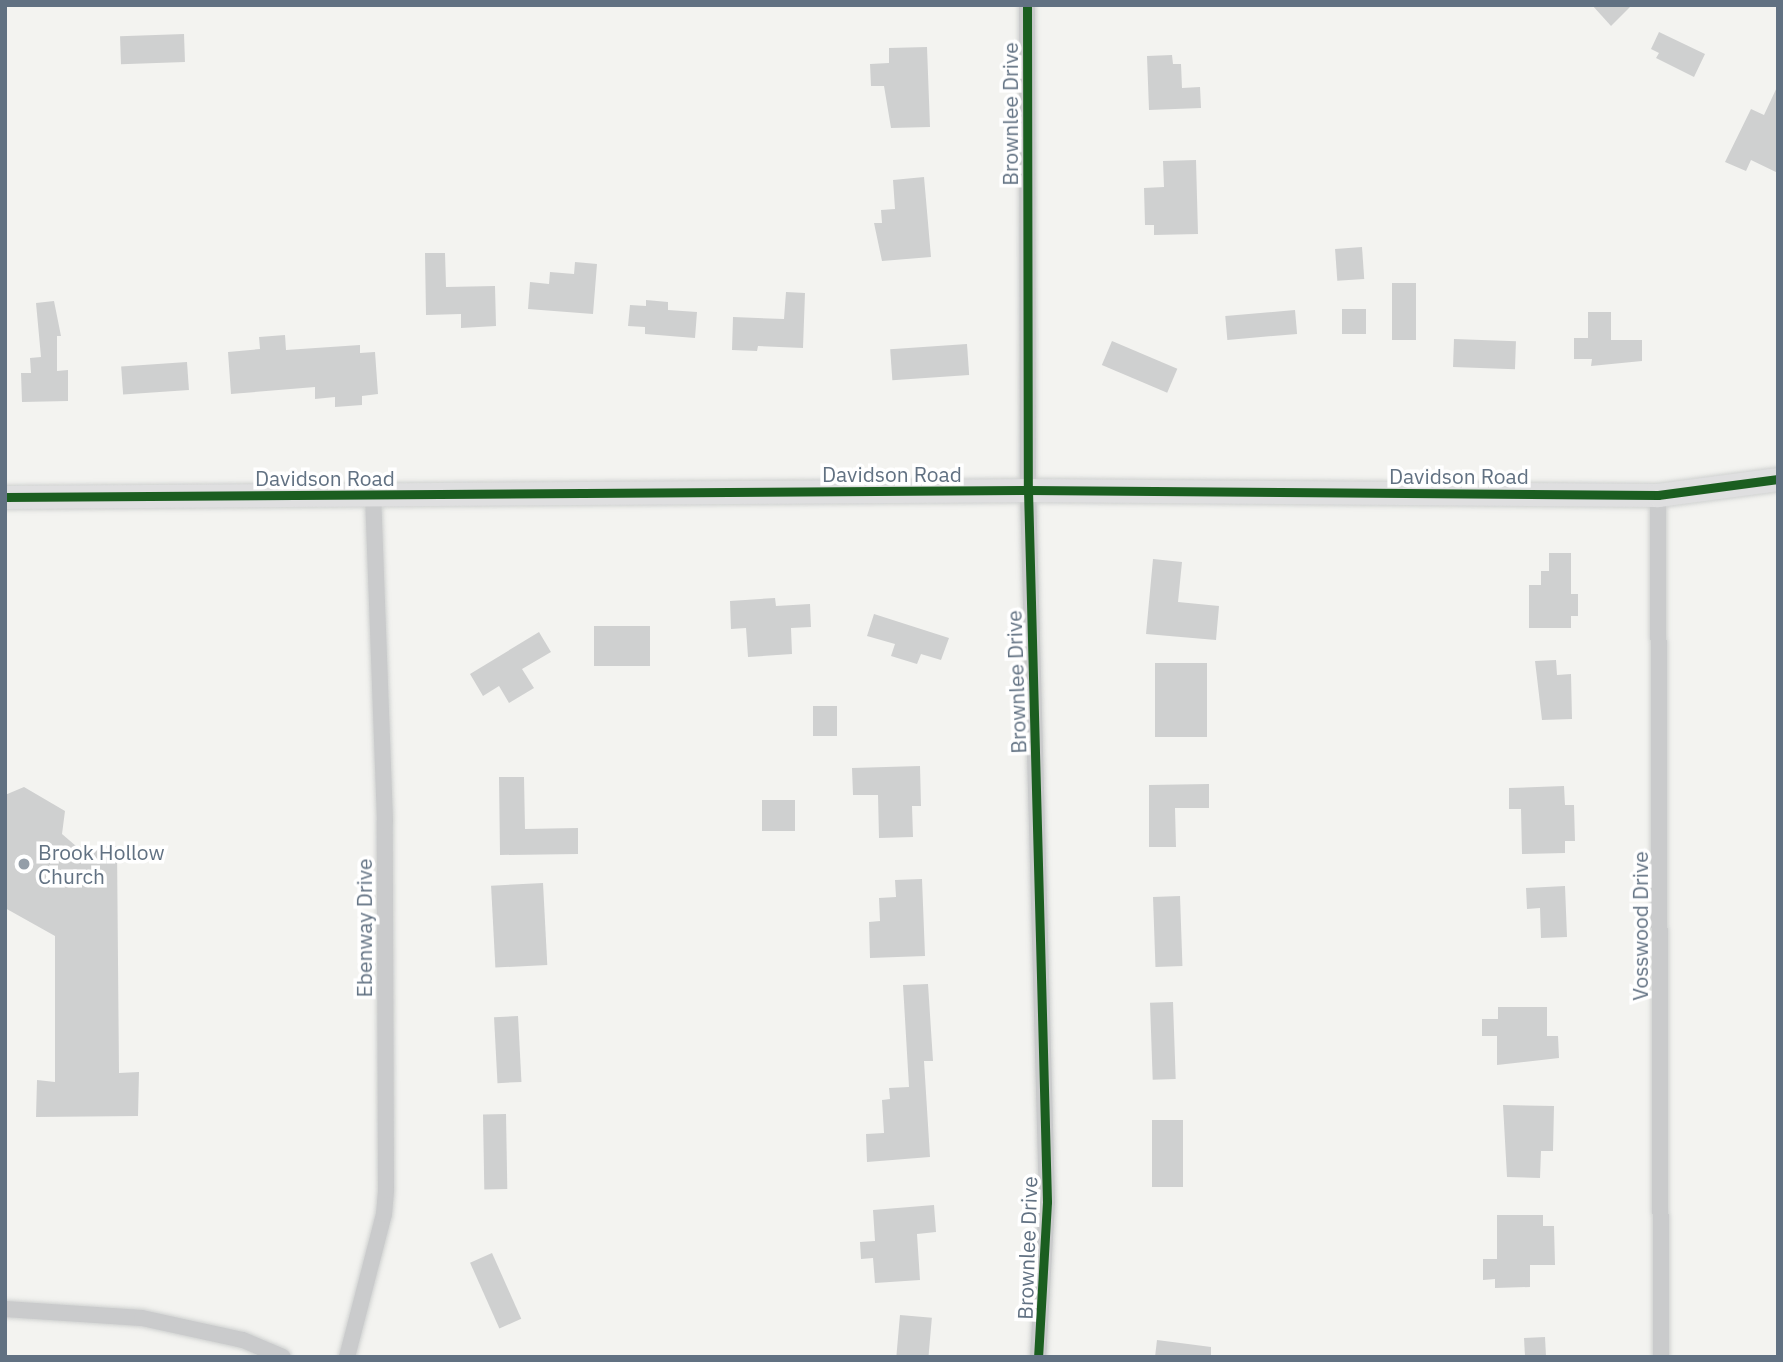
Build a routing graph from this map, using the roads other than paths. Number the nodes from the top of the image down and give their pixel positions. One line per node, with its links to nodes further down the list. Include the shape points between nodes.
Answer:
1 (1027, 5): 3 (street, Brownlee Drive)
2 (1778, 479): 5 (street, Davidson Road)
3 (1028, 491): 4 (street, Davidson Road); 5 (street, Davidson Road); 10 (street, Brownlee Drive, via 1047,1192)
4 (373, 495): 6 (street, Davidson Road); 9 (street, Ebenway Drive, via 385,821 386,1190 384,1214)
5 (1658, 495): 11 (street, Vosswood Drive)
6 (5, 497)
7 (5, 1309): 8 (street, via 142,1318 243,1340)
8 (283, 1357)
9 (347, 1357)
10 (1038, 1357)
11 (1661, 1357)

